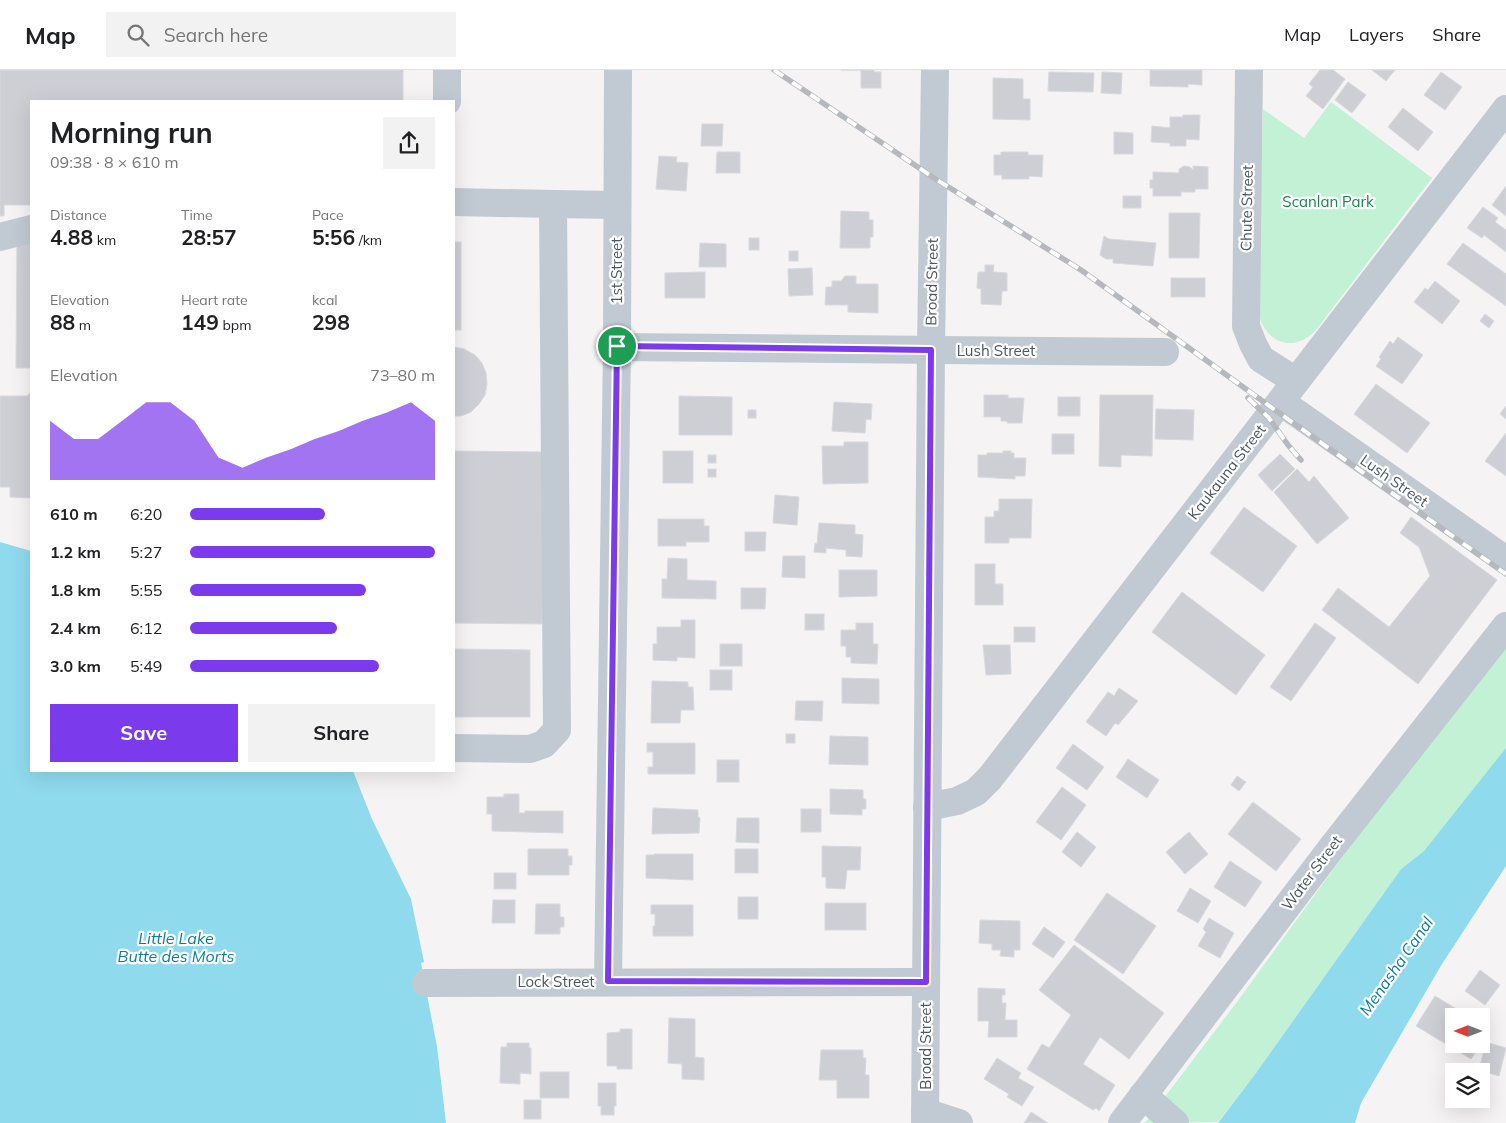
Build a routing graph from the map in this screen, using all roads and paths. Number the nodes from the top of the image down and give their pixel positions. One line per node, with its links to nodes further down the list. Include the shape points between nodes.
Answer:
1 (448, 70): 5 (street)
2 (618, 70): 9 (street, 1st Street)
3 (935, 70): 14 (street, Broad Street)
4 (1249, 70): 12 (street, Chute Street, via 1245,315)
5 (447, 100)
6 (1506, 109): 16 (street, Kaukauna Street)
7 (455, 202): 8 (street)
8 (553, 204): 9 (street); 19 (street, via 557,730 544,744 530,749)
9 (617, 205): 13 (street, 1st Street)
10 (30, 229): 11 (street)
11 (0, 237)
12 (1253, 344): 16 (street, Lush Street)
13 (617, 346): 14 (street, Lush Street); 21 (street, 1st Street)
14 (931, 350): 15 (street, Lush Street); 20 (street, Broad Street)
15 (1165, 352)
16 (1288, 392): 17 (street, Lush Street); 20 (street, Kaukauna Street, via 990,778 976,792 957,801)
17 (1506, 560)
18 (1506, 626): 24 (street, Water Street)
19 (455, 748)
20 (928, 807): 22 (street, Broad Street)
21 (608, 981): 22 (street, Lock Street); 23 (street, Lock Street)
22 (926, 982): 25 (street, Broad Street)
23 (426, 983)
24 (1143, 1095): 27 (street, Water Street); 28 (street)
25 (925, 1118): 26 (street)
26 (959, 1123)
27 (1122, 1123)
28 (1175, 1123)

